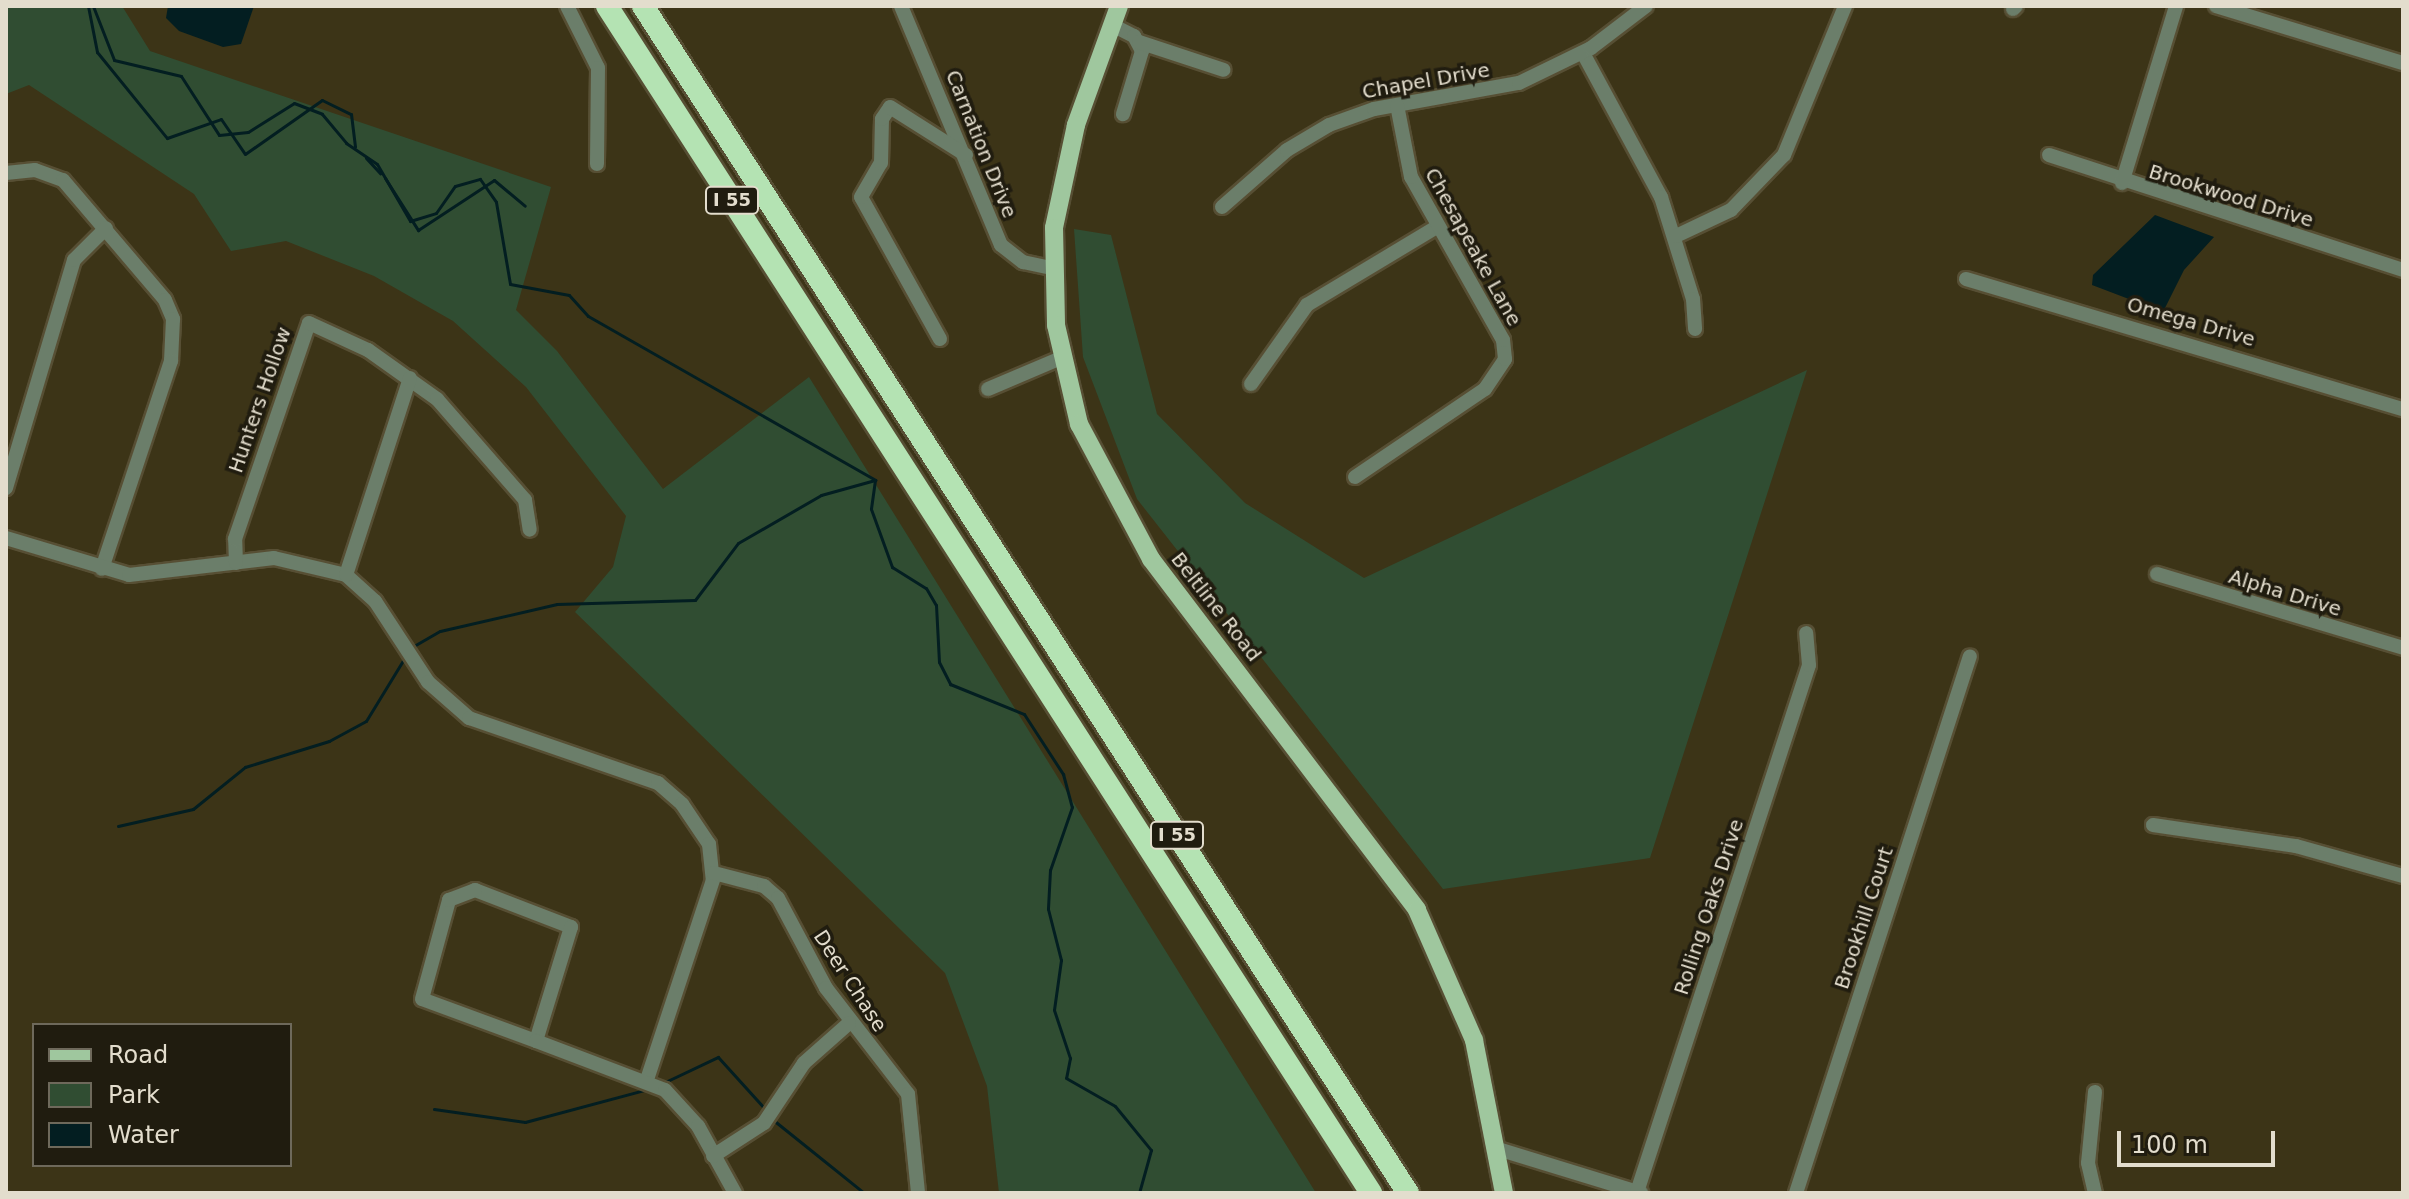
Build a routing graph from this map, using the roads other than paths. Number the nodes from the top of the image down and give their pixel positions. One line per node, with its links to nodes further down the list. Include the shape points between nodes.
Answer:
1 (567, 6): 19 (street, via 598,68)
2 (607, 6): 59 (highway, I 55)
3 (643, 6): 60 (highway, I 55)
4 (901, 6): 17 (street, Carnation Drive)
5 (1119, 6): 10 (main road, Beltline Road)
6 (1646, 6): 12 (street, Chapel Drive)
7 (1845, 6): 25 (street, via 1807,114 1784,155 1731,210)
8 (2176, 6): 21 (street)
9 (2216, 6): 13 (street)
10 (1112, 25): 11 (street); 26 (main road, Beltline Road, via 1064,167)
11 (1139, 42): 14 (street); 16 (street, via 1142,68)
12 (1583, 53): 15 (street, Chapel Drive, via 1492,90); 25 (street, via 1615,102)
13 (2403, 63)
14 (1224, 70)
15 (1397, 105): 22 (street, Chapel Drive, via 1307,136); 23 (street, Chesapeake Lane, via 1411,177)
16 (1123, 114)
17 (966, 155): 26 (street, Carnation Drive, via 1001,245 1023,262); 30 (street, via 890,107 883,115 881,163 861,197)
18 (2049, 155): 21 (street, Brookwood Drive)
19 (597, 164)
20 (6, 173): 24 (street, via 54,175)
21 (2122, 183): 27 (street, Brookwood Drive)
22 (1222, 207)
23 (1437, 227): 33 (street, via 1307,305); 36 (street, Chesapeake Lane, via 1503,340 1503,367 1485,389)
24 (106, 228): 37 (street, via 74,260); 41 (street, via 165,300 175,340)
25 (1676, 236): 29 (street)
26 (1052, 268): 31 (main road, Beltline Road)
27 (2403, 270)
28 (1966, 279): 35 (street, Omega Drive)
29 (1695, 329)
30 (940, 339)
31 (1061, 358): 34 (street); 54 (main road, Beltline Road, via 1079,424 1129,526 1417,910 1474,1040)
32 (410, 378): 38 (street, Hunters Hollow, via 493,455 525,500); 40 (street, Hunters Hollow, via 326,326 302,329 235,539); 43 (street)
33 (1251, 384)
34 (988, 389)
35 (2403, 409)
36 (1355, 477)
37 (6, 488)
38 (530, 530)
39 (6, 538): 41 (street)
40 (236, 563): 41 (street, via 129,575); 43 (street, via 294,558)
41 (102, 569)
42 (2157, 574): 45 (street, Alpha Drive)
43 (346, 575): 48 (street, via 375,601 428,682 469,718 658,783 703,830)
44 (1806, 633): 56 (street, Rolling Oaks Drive, via 1809,665)
45 (2403, 648)
46 (1970, 656): 62 (street, Brookhill Court)
47 (2153, 825): 49 (street, via 2296,846)
48 (714, 873): 50 (street, Deer Chase, via 764,886 778,898); 52 (street)
49 (2403, 876)
50 (849, 1023): 55 (street, via 804,1063 764,1123); 58 (street, Deer Chase, via 912,1104)
51 (536, 1041): 51 (street, via 422,999 421,982 456,891 475,890 568,921 571,935); 52 (street)
52 (647, 1079): 55 (street, via 689,1113)
53 (2095, 1092): 63 (street, via 2088,1174)
54 (1498, 1149): 56 (street); 61 (main road, Beltline Road)
55 (713, 1156): 57 (street)
56 (1639, 1192)
57 (735, 1193)
58 (918, 1193)
59 (1371, 1193)
60 (1408, 1193)
61 (1504, 1193)
62 (1796, 1193)
63 (2095, 1193)

